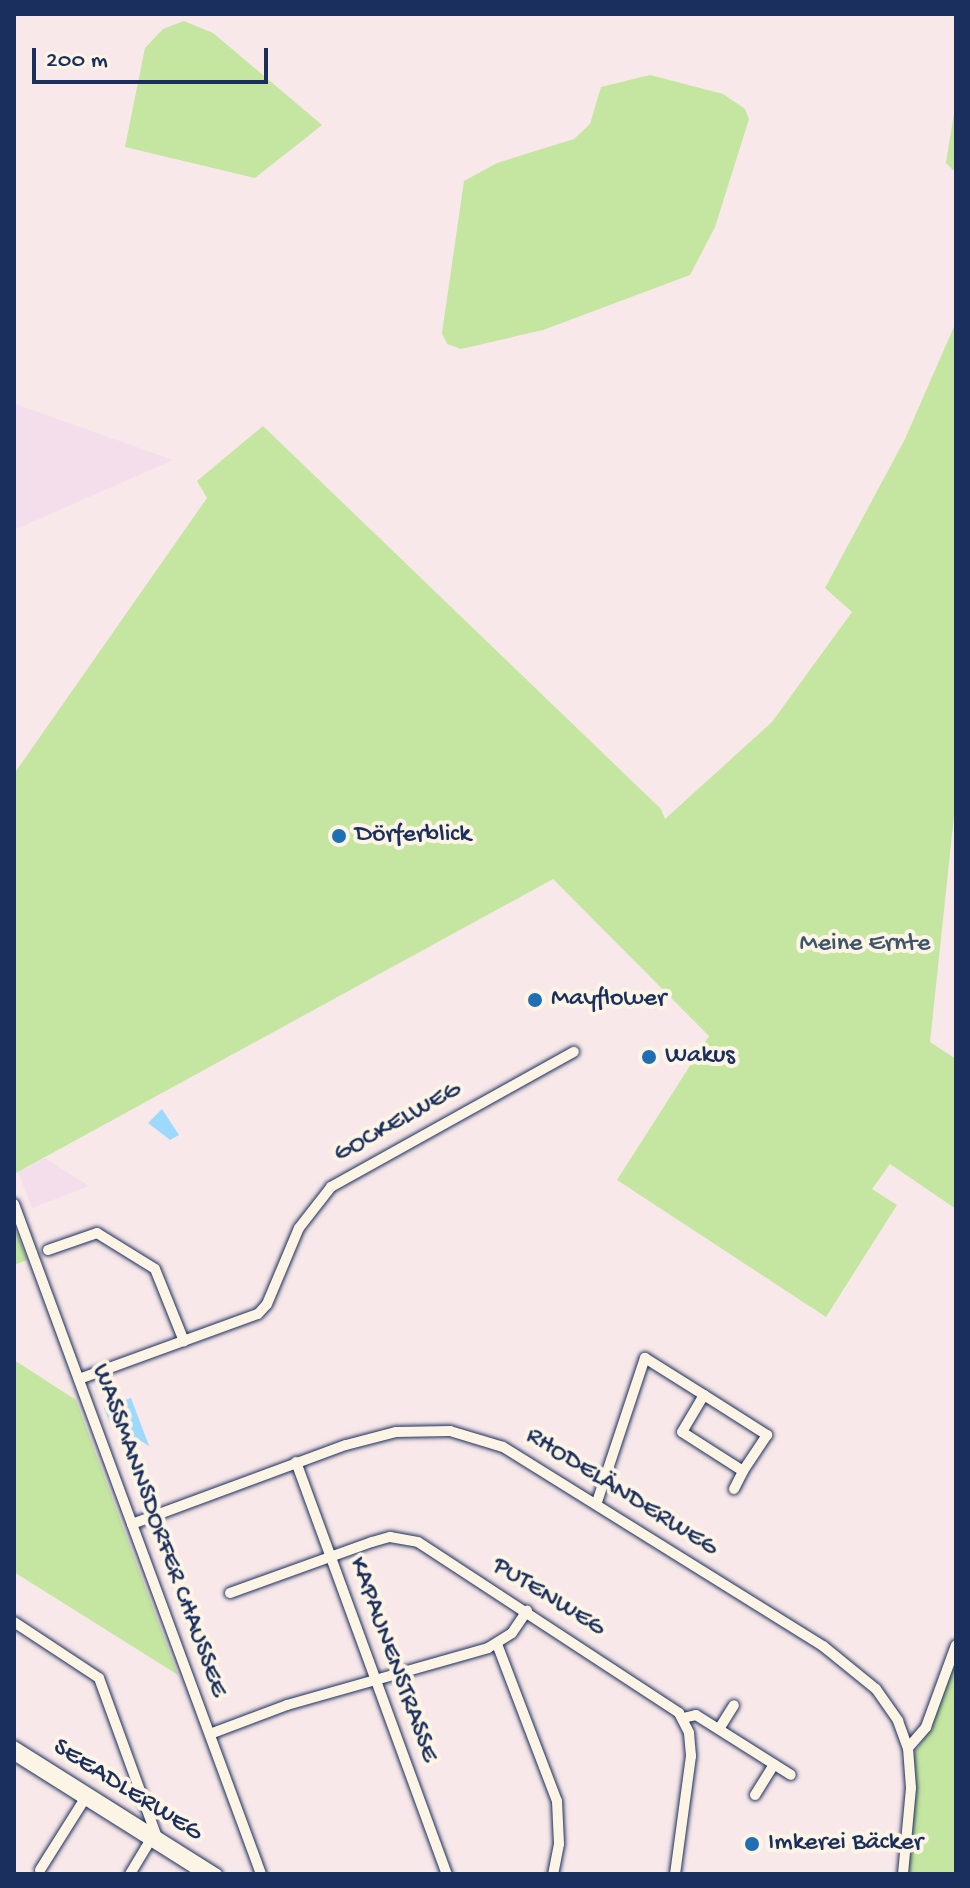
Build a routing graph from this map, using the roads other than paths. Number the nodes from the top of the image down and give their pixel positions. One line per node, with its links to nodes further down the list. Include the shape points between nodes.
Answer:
1 (574, 1052): 4 (street, GOCKELWEG, via 339,1180 299,1228 263,1310)
2 (14, 1204): 5 (street, WASSMANNSDORFER CHAUSSEE)
3 (48, 1250): 4 (street, via 97,1233 143,1260 160,1275)
4 (184, 1341): 5 (street, GOCKELWEG)
5 (79, 1379): 11 (street, WASSMANNSDORFER CHAUSSEE)
6 (704, 1395): 8 (street, via 682,1432); 8 (street, via 767,1435); 10 (street, via 645,1358)
7 (296, 1462): 10 (street, RHODELÄNDERWEG, via 396,1432 450,1431 510,1450); 11 (street, RHODELÄNDERWEG); 12 (street, KAPAUNENSTRASSE)
8 (743, 1471): 9 (street)
9 (734, 1489)
10 (597, 1502): 24 (street, RHODELÄNDERWEG, via 849,1665 888,1705)
11 (132, 1524): 22 (street, WASSMANNSDORFER CHAUSSEE)
12 (331, 1558): 13 (street, PUTENWEG); 14 (street, PUTENWEG, via 390,1537 418,1542); 18 (street, KAPAUNENSTRASSE)
13 (230, 1593)
14 (527, 1611): 16 (street); 20 (street, PUTENWEG, via 660,1696)
15 (14, 1622): 30 (street, via 99,1678)
16 (497, 1644): 18 (street); 37 (street, via 557,1801 559,1844)
17 (956, 1645): 24 (street, via 926,1727)
18 (375, 1679): 22 (street); 36 (street, KAPAUNENSTRASSE)
19 (734, 1705): 21 (street)
20 (683, 1718): 21 (street, via 696,1715); 38 (street, via 691,1756)
21 (719, 1729): 26 (street)
22 (210, 1734): 35 (street, WASSMANNSDORFER CHAUSSEE)
23 (14, 1746): 30 (street, SEEADLERWEG)
24 (908, 1748): 39 (street, RHODELÄNDERWEG, via 911,1788)
25 (15, 1759): 29 (street, SEEADLERWEG)
26 (774, 1764): 27 (street); 28 (street)
27 (791, 1775)
28 (755, 1795)
29 (84, 1800): 30 (street, SEEADLERWEG); 31 (street, SEEADLERWEG)
30 (153, 1838): 32 (street, SEEADLERWEG); 33 (street, SEEADLERWEG); 34 (street, SEEADLERWEG)
31 (40, 1870)
32 (130, 1874)
33 (203, 1874)
34 (217, 1874)
35 (261, 1874)
36 (447, 1874)
37 (553, 1874)
38 (675, 1874)
39 (903, 1874)

